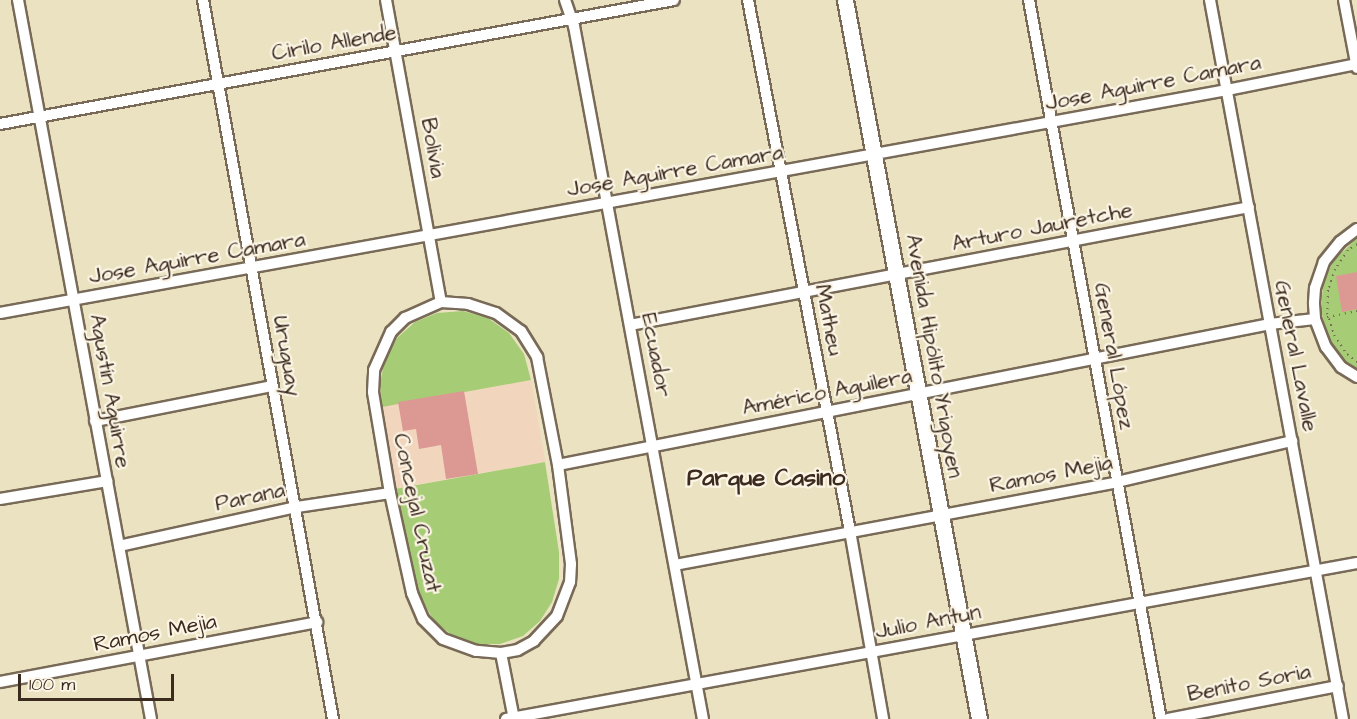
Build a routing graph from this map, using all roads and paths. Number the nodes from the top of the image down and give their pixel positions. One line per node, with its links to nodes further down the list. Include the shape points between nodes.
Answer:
1 (18, 0): 17 (street, Agustín Aguirre)
2 (203, 0): 15 (street, Uruguay)
3 (386, 0): 13 (street, Bolivia)
4 (565, 0): 12 (street, Ecuador)
5 (674, 0): 12 (street, Cirilo Allende)
6 (748, 0): 21 (street, Matheu)
7 (838, 0): 20 (main road, Avenida Hipólito Yrigoyen)
8 (844, 0): 20 (main road, Avenida Hipólito Yrigoyen)
9 (1029, 0): 18 (street, General López)
10 (1210, 0): 16 (street, General Lavalle)
11 (1344, 0): 14 (street)
12 (570, 20): 13 (street, Cirilo Allende); 22 (street, Ecuador)
13 (396, 52): 15 (street, Cirilo Allende); 25 (street, Bolivia)
14 (1357, 65): 16 (street, Jose Aguirre Camara)
15 (217, 84): 17 (street, Cirilo Allende); 28 (street, Uruguay)
16 (1227, 90): 18 (street, Jose Aguirre Camara); 23 (street, General Lavalle)
17 (40, 116): 19 (street, Cirilo Allende); 31 (street, Agustín Aguirre)
18 (1050, 122): 20 (street, Jose Aguirre Camara); 26 (street, General López)
19 (0, 123)
20 (871, 154): 21 (street, Jose Aguirre Camara); 29 (main road, Avenida Hipólito Yrigoyen)
21 (781, 172): 22 (street, Jose Aguirre Camara); 30 (street, Matheu)
22 (606, 204): 25 (street, Jose Aguirre Camara); 38 (street, Ecuador)
23 (1249, 207): 26 (street, Arturo Jauretche); 37 (street, General Lavalle)
24 (1357, 229): 36 (street, via 1324,262 1315,288)
25 (429, 235): 28 (street, Jose Aguirre Camara); 32 (street, Bolivia)
26 (1073, 241): 29 (street, Arturo Jauretche); 39 (street, General López)
27 (1357, 244): 35 (path, via 1335,269 1328,290)
28 (251, 268): 31 (street, Jose Aguirre Camara); 42 (street, Uruguay)
29 (893, 275): 30 (street, Arturo Jauretche); 43 (main road, Avenida Hipólito Yrigoyen)
30 (803, 292): 38 (street, Arturo Jauretche); 44 (street, Matheu)
31 (74, 301): 34 (street, Jose Aguirre Camara); 45 (street, Agustín Aguirre)
32 (441, 302): 48 (street, Concejal Cruzat, via 468,304 496,313 521,331 537,357); 51 (street, Concejal Cruzat, via 405,318 391,332 374,370 373,392)
33 (1357, 311): 35 (path)
34 (0, 313)
35 (1328, 317): 36 (path); 40 (path, via 1334,335)
36 (1316, 319): 37 (street, Américo Aguilera); 41 (street, via 1326,346 1341,367)
37 (1270, 324): 39 (street, Américo Aguilera); 46 (street, General Lavalle)
38 (630, 325): 47 (street, Ecuador)
39 (1095, 360): 43 (street, Américo Aguilera); 50 (street, General López)
40 (1357, 362)
41 (1357, 377)
42 (272, 386): 45 (street); 53 (street, Uruguay)
43 (914, 395): 44 (street, Américo Aguilera); 54 (main road, Avenida Hipólito Yrigoyen)
44 (827, 412): 47 (street, Américo Aguilera); 55 (street, Matheu)
45 (95, 421): 49 (street, Agustín Aguirre)
46 (1292, 441): 50 (street, Ramos Mejia); 59 (street, General Lavalle)
47 (653, 444): 48 (street, Américo Aguilera); 58 (street, Ecuador)
48 (558, 465): 64 (street, Concejal Cruzat, via 570,582 557,616 548,627 518,650)
49 (107, 481): 52 (street); 56 (street, Agustín Aguirre)
50 (1116, 482): 54 (street, Ramos Mejia); 60 (street, General López)
51 (390, 493): 53 (street, Parana); 64 (street, Concejal Cruzat, via 412,593 423,619 443,639 460,647)
52 (0, 500)
53 (297, 507): 56 (street, Parana); 61 (street, Uruguay)
54 (936, 516): 55 (street, Ramos Mejia); 62 (main road, Avenida Hipólito Yrigoyen)
55 (850, 531): 58 (street, Ramos Mejia); 63 (street, Matheu)
56 (119, 546): 65 (street, Agustín Aguirre)
57 (1357, 563): 59 (street, Julio Antun)
58 (675, 566): 67 (street, Ecuador)
59 (1317, 570): 60 (street, Julio Antun); 68 (street, General Lavalle)
60 (1140, 602): 62 (street, Julio Antun); 76 (street, General López)
61 (317, 622): 65 (street, Ramos Mejia); 71 (street, Uruguay)
62 (959, 637): 63 (street, Julio Antun); 74 (main road, Avenida Hipólito Yrigoyen); 75 (main road, Avenida Hipólito Yrigoyen)
63 (871, 652): 67 (street, Julio Antun); 73 (street, Matheu)
64 (501, 653): 69 (street)
65 (140, 656): 66 (street, Ramos Mejia); 70 (street, Agustín Aguirre)
66 (0, 682)
67 (697, 685): 69 (street, Julio Antun); 72 (street, Ecuador)
68 (1338, 686): 77 (street, Benito Soria); 78 (street, General Lavalle)
69 (511, 718)
70 (151, 719)
71 (333, 719)
72 (703, 719)
73 (883, 719)
74 (970, 719)
75 (979, 719)
76 (1161, 719)
77 (1167, 719)
78 (1343, 719)

